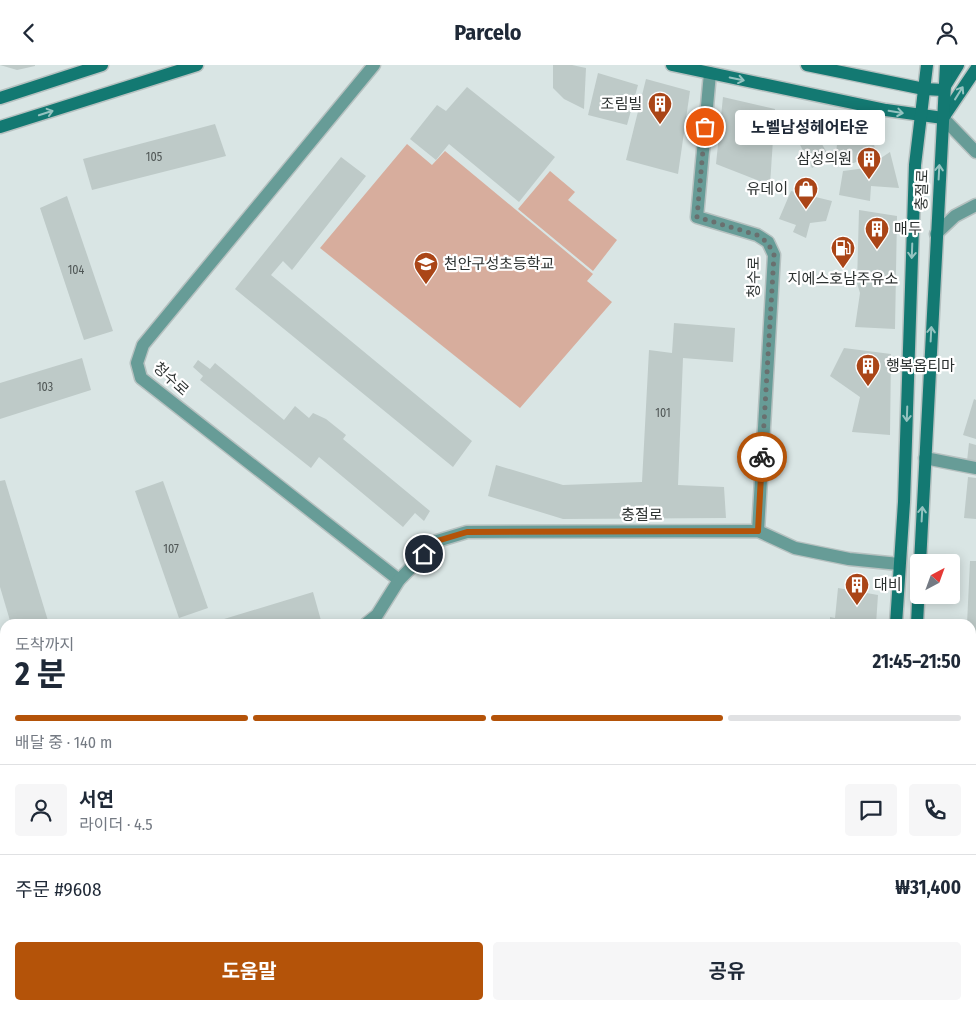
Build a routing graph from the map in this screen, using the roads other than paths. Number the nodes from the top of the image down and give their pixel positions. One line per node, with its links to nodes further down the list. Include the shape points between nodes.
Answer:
1 (102, 65): 13 (street)
2 (196, 65): 16 (street, one-way to 2)
3 (374, 65): 25 (street, 청수로, via 143,345 137,363 141,378)
4 (672, 65): 10 (street)
5 (807, 65): 11 (street)
6 (927, 65): 11 (street, 충절로)
7 (946, 65): 12 (street, 충절로)
8 (958, 65): 12 (street)
9 (976, 69): 15 (street, one-way to 9)
10 (710, 73): 14 (street, one-way to 14); 22 (street, 청수로, via 697,217 757,235 768,243 774,255)
11 (924, 89): 12 (street); 14 (street, 충절로)
12 (943, 90): 15 (street, 충절로)
13 (0, 98)
14 (922, 116): 15 (street); 24 (street, 충절로, one-way to 24, via 915,165 904,502)
15 (942, 119): 17 (street); 19 (street, 충절로, one-way to 15)
16 (0, 127)
17 (976, 152)
18 (976, 205): 19 (street, via 955,215)
19 (936, 234): 20 (street, 충절로, one-way to 19)
20 (925, 458): 21 (street); 23 (street, 충절로, one-way to 20)
21 (976, 468)
22 (758, 531): 24 (street, 충절로, via 795,548 849,559); 25 (street, 충절로, via 467,532 437,541)
23 (920, 554)
24 (898, 563): 28 (street, 충절로)
25 (399, 580): 27 (street)
26 (918, 604): 29 (street)
27 (372, 619)
28 (896, 619)
29 (917, 619)

